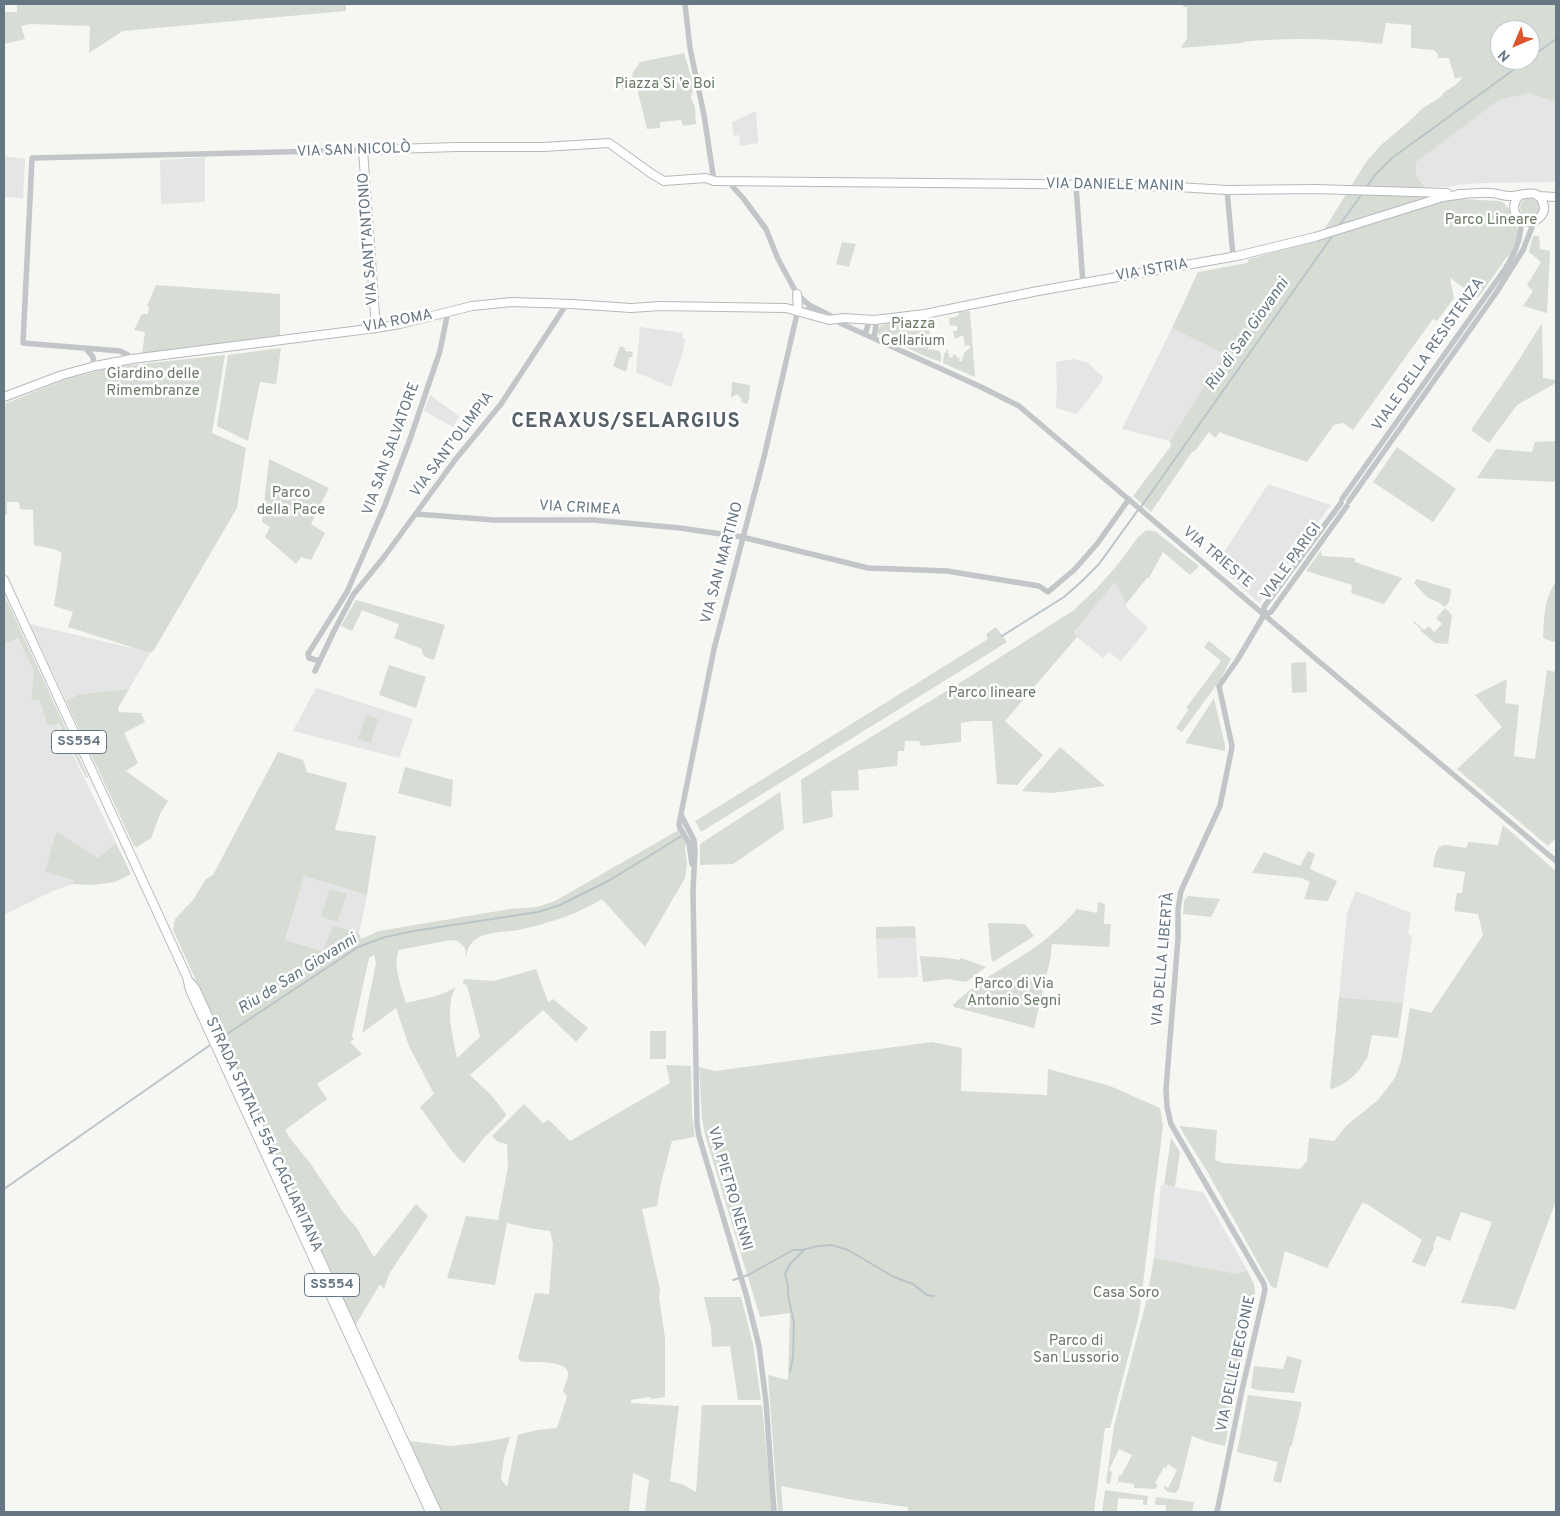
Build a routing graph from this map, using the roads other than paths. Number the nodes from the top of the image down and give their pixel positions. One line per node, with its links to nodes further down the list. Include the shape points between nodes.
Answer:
1 (685, 4): 3 (street)
2 (363, 150): 5 (main road, VIA SAN NICOLÒ, via 609,143); 26 (main road, VIA SANT'ANTONIO); 29 (street, VIA SAN NICOLÒ, via 32,158 23,343)
3 (714, 180): 4 (main road, VIA DANIELE MANIN); 5 (main road, VIA DANIELE MANIN)
4 (730, 180): 6 (main road, VIA DANIELE MANIN); 19 (street, via 766,230)
5 (664, 181)
6 (1076, 185): 7 (main road, VIA DANIELE MANIN); 18 (street)
7 (1227, 190): 8 (main road, VIA DANIELE MANIN, via 1286,188); 17 (street)
8 (1464, 194): 9 (main road, VIA DANIELE MANIN); 17 (main road, VIA ISTRIA, via 1315,237)
9 (1499, 194): 10 (main road, VIA DANIELE MANIN); 13 (main road)
10 (1520, 195): 11 (main road, via 1529,192); 13 (main road)
11 (1538, 196): 12 (main road); 14 (main road)
12 (1556, 197): 14 (main road)
13 (1514, 208): 15 (main road)
14 (1544, 208): 16 (main road, via 1541,217)
15 (1521, 221): 16 (main road); 34 (street, VIALE DELLA RESISTENZA, via 1517,247 1505,270)
16 (1534, 222): 35 (street, VIALE DELLA RESISTENZA, via 1523,250 1500,286)
17 (1233, 256): 18 (main road, VIA ISTRIA)
18 (1083, 284): 25 (main road, VIA ISTRIA, via 925,314)
19 (797, 294): 21 (main road); 22 (street, VIA TRIESTE)
20 (566, 305): 21 (main road, VIA ROMA); 23 (main road, VIA ROMA, via 497,303); 36 (street, VIA SANT'OLIMPIA, via 501,404)
21 (798, 310): 22 (street); 24 (main road, VIA ISTRIA, via 823,319); 37 (street, VIA SAN MARTINO)
22 (819, 310): 24 (street, VIA TRIESTE)
23 (448, 312): 26 (main road, VIA ROMA); 39 (street, VIA SAN SALVATORE, via 440,351 409,442)
24 (835, 318): 25 (main road, VIA ISTRIA); 27 (street, VIA TRIESTE)
25 (874, 319): 27 (street); 28 (street)
26 (376, 328): 30 (main road, VIA ROMA, via 153,357)
27 (865, 334): 28 (street, VIA TRIESTE)
28 (874, 338): 33 (street, VIA TRIESTE, via 1019,406)
29 (87, 350): 30 (street, via 120,351); 31 (street, via 93,357)
30 (130, 357): 31 (main road, VIA ROMA)
31 (94, 366): 32 (main road, VIA ROMA, via 62,374)
32 (4, 397)
33 (1130, 501): 37 (street, VIA CRIMEA, via 1074,570 1048,592 1039,586 947,571 868,568); 40 (street, VIA TRIESTE)
34 (1341, 501): 35 (street, via 1347,498); 40 (street, VIALE PARIGI, via 1264,606)
35 (1348, 504): 40 (street, VIALE PARIGI, via 1271,612)
36 (416, 514): 37 (street, VIA CRIMEA, via 494,520 594,520); 39 (street, VIA SANT'OLIMPIA, via 383,559)
37 (742, 537): 43 (street, VIA SAN MARTINO, via 714,649)
38 (4, 580): 45 (main road, STRADA STATALE 554 CAGLIARITANA / SS554, via 187,977 195,988)
39 (350, 593): 41 (street, via 308,654); 42 (street)
40 (1264, 615): 44 (street, VIA TRIESTE); 46 (street, VIA DELLA LIBERTÀ, via 1219,686 1232,746 1220,806 1181,894 1166,1089)
41 (309, 658): 42 (street); 42 (street, via 315,672)
42 (320, 661)
43 (681, 815): 49 (street, VIA PIETRO NENNI, via 682,825 695,850 697,1124 759,1346)
44 (1556, 861)
45 (224, 1057): 47 (main road, STRADA STATALE 554 CAGLIARITANA / SS554); 48 (main road, STRADA STATALE 554 CAGLIARITANA / SS554)
46 (1171, 1124): 50 (street, VIA DELLE BEGONIE, via 1266,1290)
47 (430, 1512)
48 (437, 1512)
49 (774, 1512)
50 (1217, 1512)

